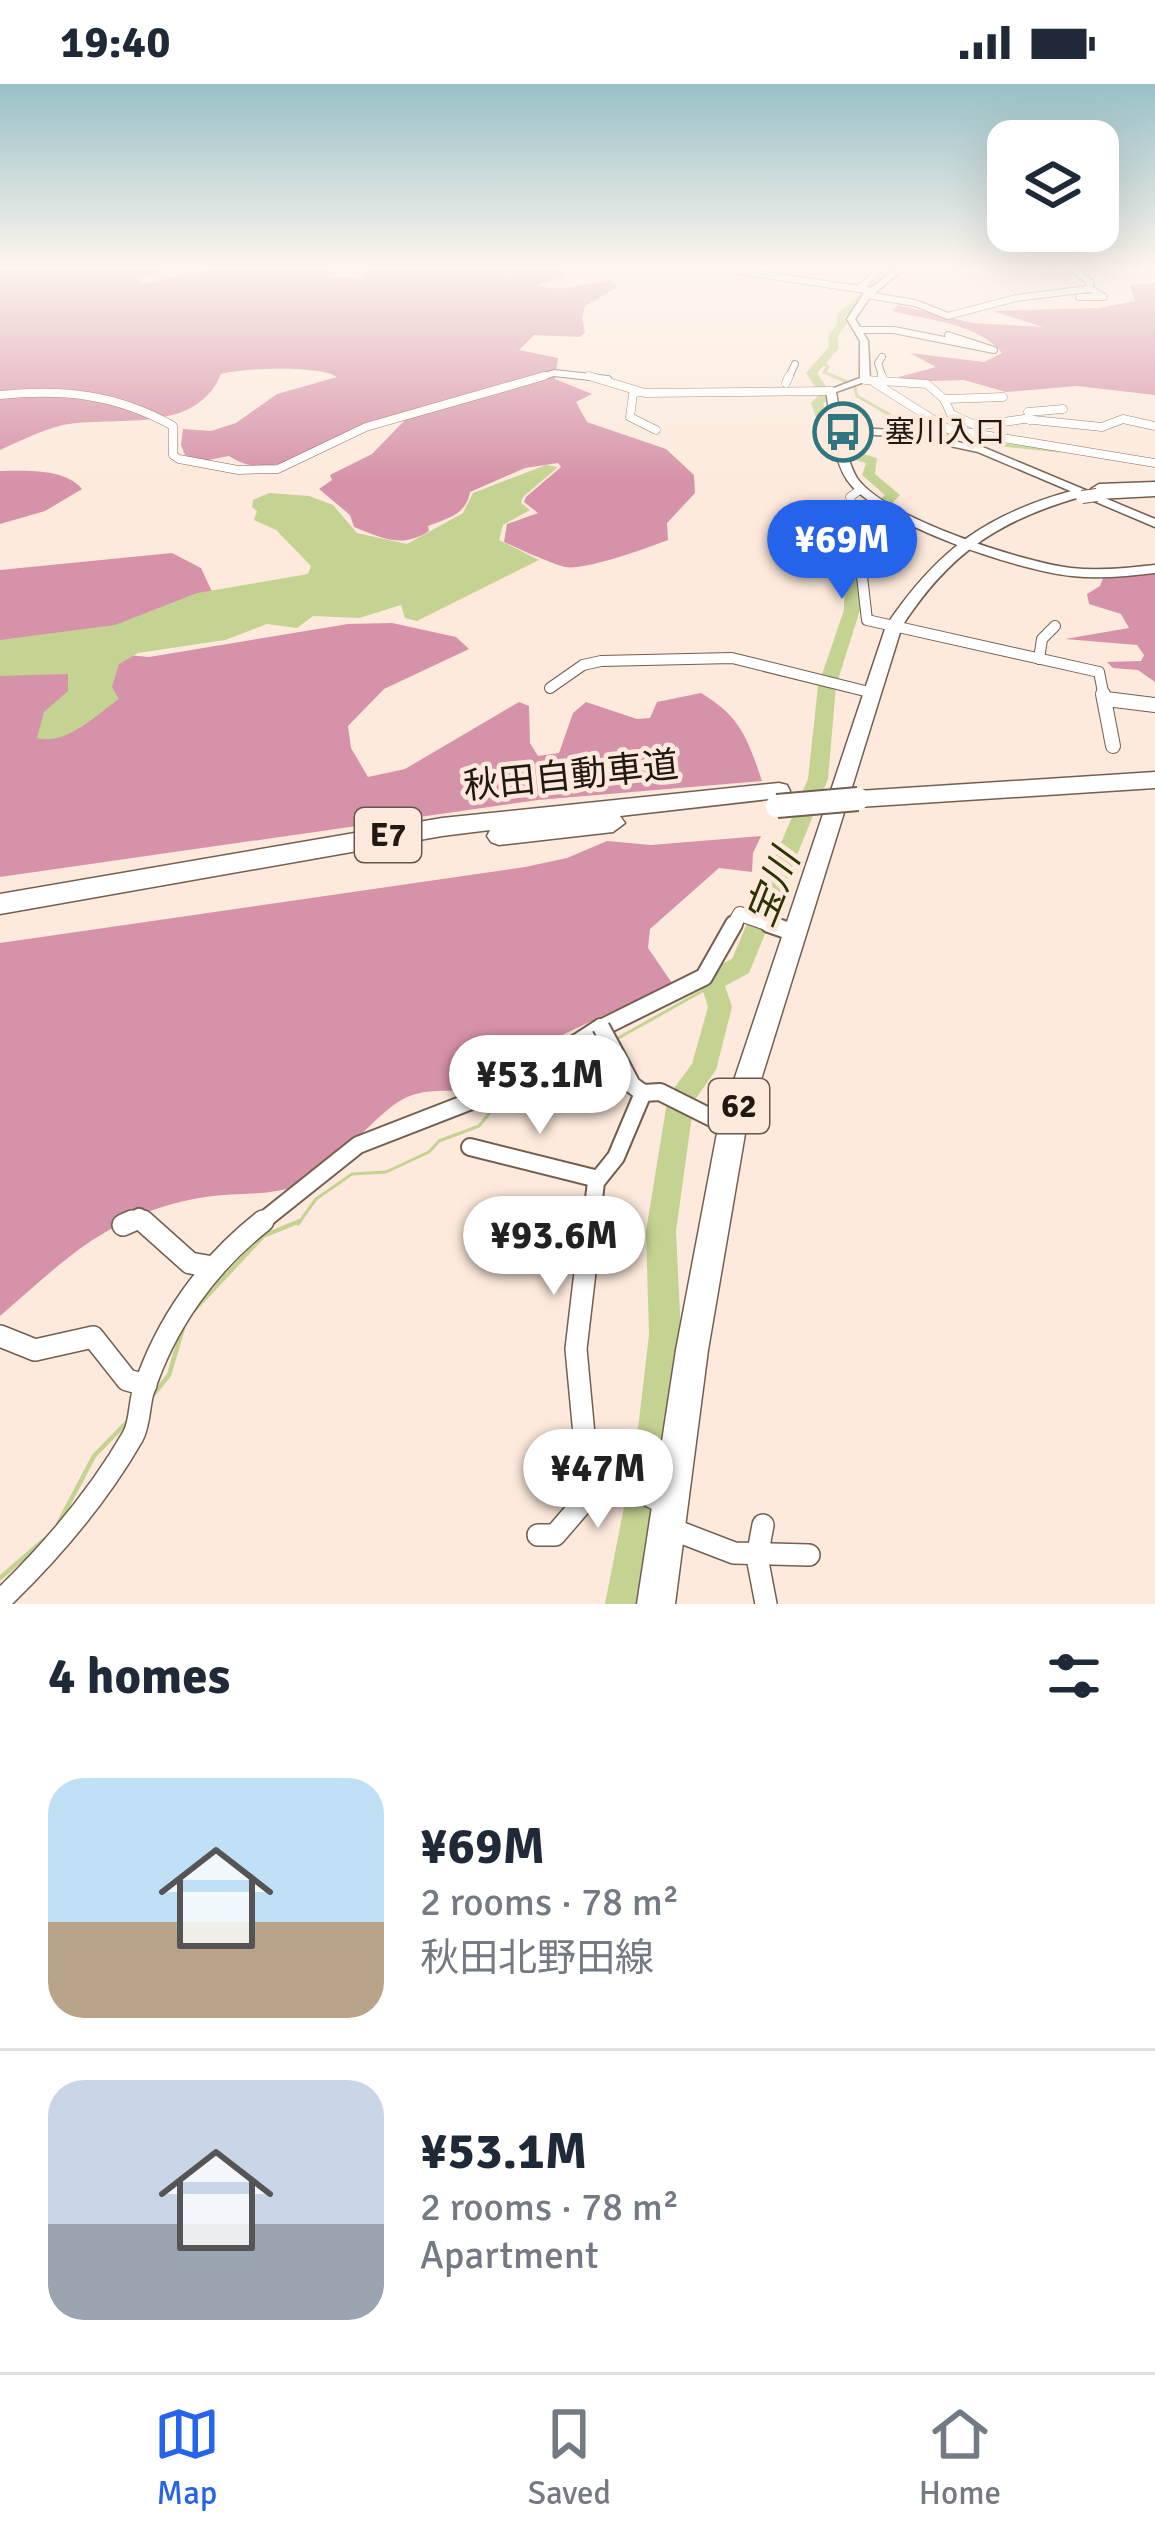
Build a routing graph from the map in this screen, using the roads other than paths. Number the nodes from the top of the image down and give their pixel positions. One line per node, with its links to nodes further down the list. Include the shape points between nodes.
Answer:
1 (864, 340): 8 (street)
2 (923, 340): 5 (street)
3 (942, 340): 4 (street, via 994,350)
4 (963, 340)
5 (934, 343)
6 (882, 357): 8 (street)
7 (795, 364): 9 (street)
8 (875, 382): 10 (street); 14 (street, via 929,384); 18 (street, via 935,423)
9 (786, 383)
10 (827, 391): 11 (street); 20 (street)
11 (639, 392): 12 (street, via 580,373 542,376 380,422 264,471 179,459 173,426 120,398 56,390); 19 (street, via 630,417)
12 (0, 395)
13 (1004, 397): 14 (street)
14 (947, 399): 18 (street)
15 (1063, 409): 16 (street, via 1028,412)
16 (1030, 420): 17 (street); 18 (street)
17 (1155, 426)
18 (968, 428): 21 (street)
19 (656, 430)
20 (839, 430): 23 (street); 25 (street, via 981,450)
21 (1155, 463)
22 (1155, 487): 24 (highway)
23 (861, 489): 26 (street); 29 (street, via 850,494)
24 (1088, 493): 26 (main road, 62)
25 (1155, 523)
26 (967, 542): 27 (street, via 1064,572); 30 (main road, 62, via 923,579)
27 (1155, 568)
28 (845, 569): 29 (street)
29 (862, 569): 30 (street, via 867,620)
30 (894, 626): 32 (street); 34 (main road, 62)
31 (1055, 626): 32 (street)
32 (1039, 658): 35 (street, via 1099,672)
33 (550, 688): 34 (street, via 601,661 733,658)
34 (869, 692): 44 (main road, 62)
35 (1106, 699): 36 (street); 37 (street)
36 (1155, 705)
37 (1113, 746)
38 (1155, 766): 40 (highway, 秋田自動車道 / E7)
39 (1155, 780): 40 (highway, 秋田自動車道 / E7)
40 (859, 793): 41 (highway, 秋田自動車道 / E7, bridge)
41 (778, 799): 42 (highway, 秋田自動車道 / E7, via 442,827); 43 (highway, 秋田自動車道 / E7, via 423,845)
42 (0, 904)
43 (0, 916)
44 (792, 932): 45 (street, via 740,914 704,977); 47 (main road, 62)
45 (598, 1029): 46 (street, bridge); 51 (street, via 510,1086 358,1145)
46 (643, 1093): 47 (street, via 668,1096); 49 (street, via 626,1139)
47 (732, 1128): 55 (main road, 62)
48 (470, 1147): 49 (street)
49 (598, 1180): 54 (street, via 576,1349)
50 (123, 1226): 51 (street, via 139,1217 190,1263)
51 (213, 1267): 53 (street, via 185,1303)
52 (0, 1336): 53 (street, via 46,1352 93,1337)
53 (144, 1390): 60 (street, via 139,1421 50,1553)
54 (586, 1456): 55 (street, via 591,1468); 57 (street, via 580,1506 555,1535)
55 (657, 1506): 59 (street); 61 (main road, 62)
56 (764, 1526): 59 (street)
57 (538, 1535)
58 (809, 1555): 59 (street)
59 (757, 1557): 62 (street)
60 (0, 1601)
61 (656, 1604)
62 (766, 1604)

